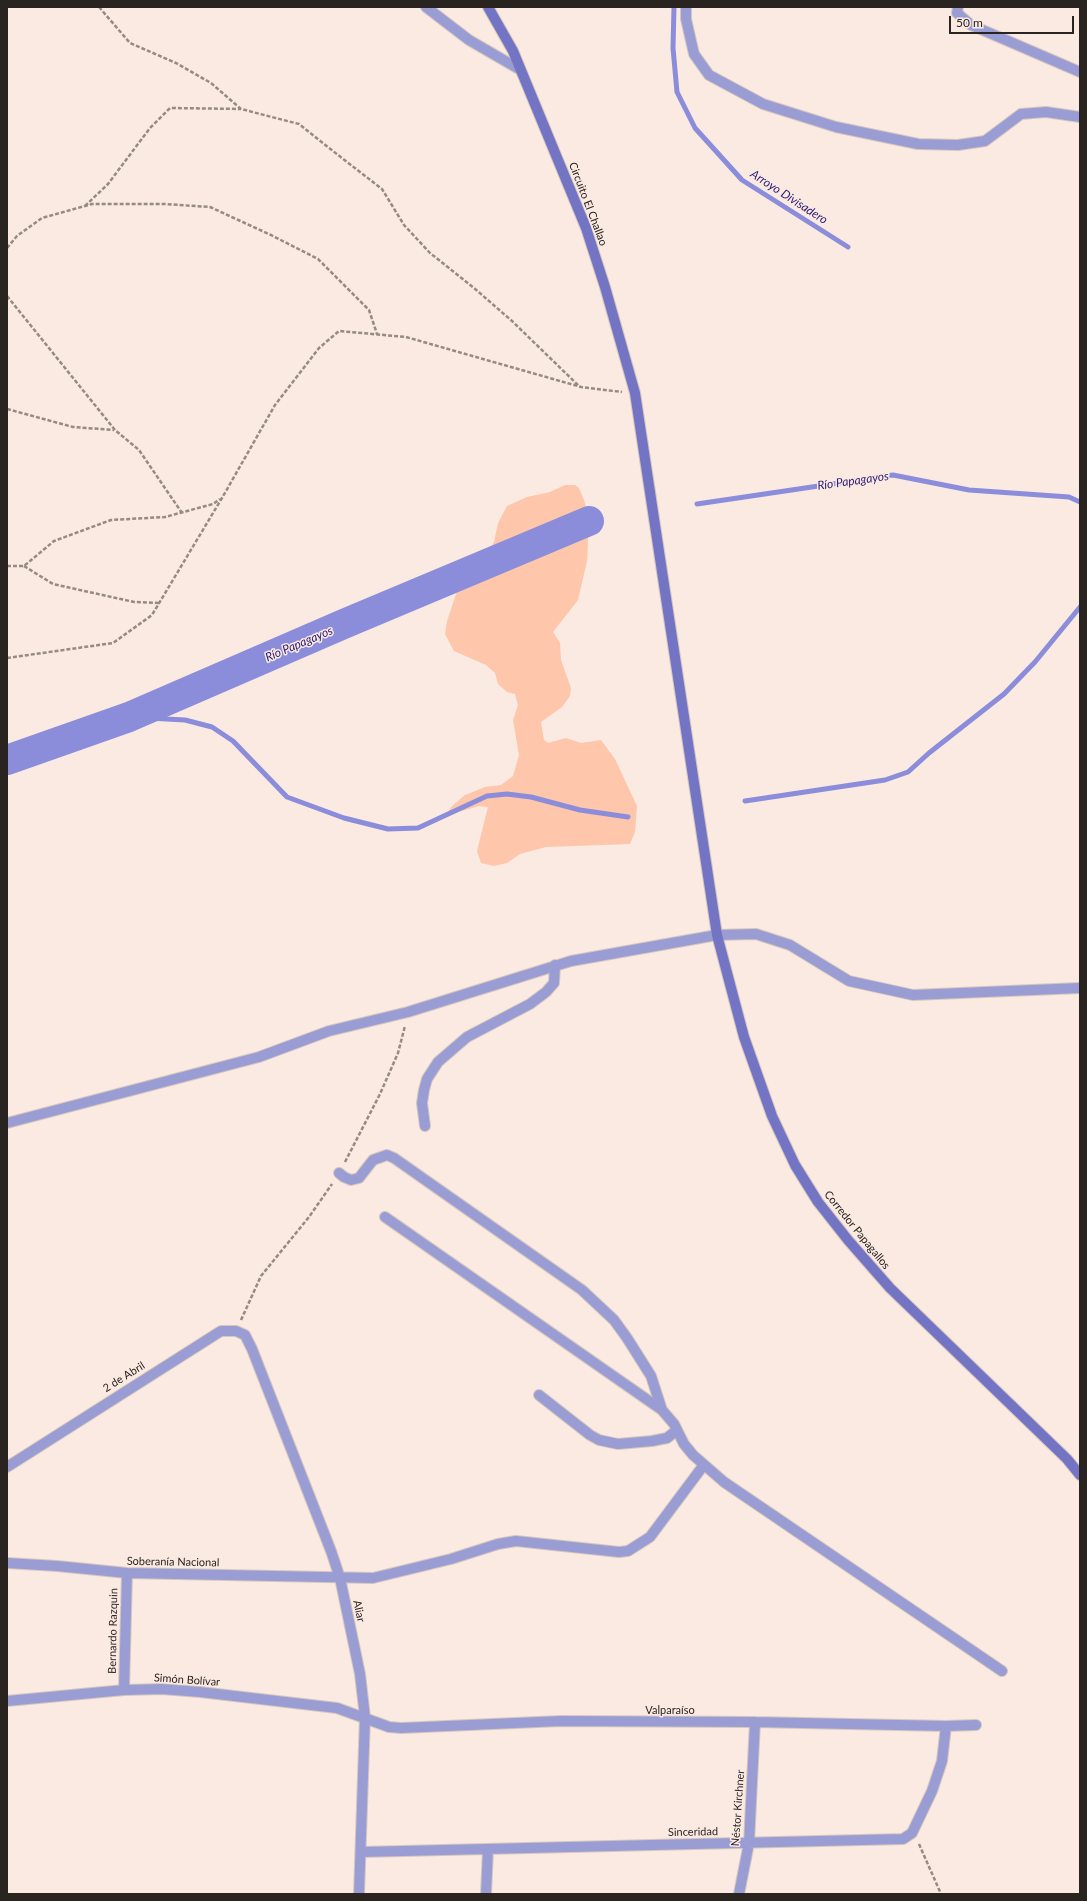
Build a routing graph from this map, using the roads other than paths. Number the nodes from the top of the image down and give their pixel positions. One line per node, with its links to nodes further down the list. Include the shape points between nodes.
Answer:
1 (426, 7): 5 (street, via 469,40)
2 (488, 7): 5 (main road, Circuito El Challao, via 513,51)
3 (686, 7): 7 (street, via 686,19 694,54 709,75 763,104 836,127 918,144 958,144 985,141 1020,114 1046,112)
4 (958, 7): 6 (street, via 958,13 971,25)
5 (519, 69): 8 (main road, Circuito El Challao, via 586,228 605,287)
6 (1080, 72)
7 (1080, 117)
8 (640, 419): 9 (main road, Corredor Papagallos)
9 (717, 936): 10 (street); 11 (street, via 756,934 790,945 849,981 913,995); 22 (main road, Corredor Papagallos, via 753,1067 795,1165 818,1202 890,1288 1067,1459)
10 (555, 965): 12 (street, via 408,1012 329,1031 259,1057); 13 (street, via 554,983 546,992 530,1004 467,1037 438,1062 427,1079 424,1090 422,1103)
11 (1080, 988)
12 (7, 1123)
13 (425, 1126)
14 (339, 1173): 18 (street, via 351,1180 359,1178 374,1160 387,1156 394,1158 582,1290 614,1320 627,1338 651,1376)
15 (385, 1217): 18 (street)
16 (252, 1349): 21 (street, 2 de Abril, via 245,1336 236,1331 221,1331); 25 (street, Aliar)
17 (539, 1395): 19 (street, via 599,1440 618,1444 652,1441 667,1438)
18 (662, 1410): 19 (street)
19 (677, 1430): 20 (street, via 684,1444)
20 (703, 1466): 25 (street, Soberanía Nacional, via 650,1537 628,1551 516,1541 374,1578); 26 (street)
21 (7, 1467)
22 (1080, 1475)
23 (7, 1563): 24 (street, Soberanía Nacional)
24 (127, 1573): 25 (street, Soberanía Nacional); 27 (street, Bernardo Razquin)
25 (340, 1578): 29 (street, Aliar, via 363,1688)
26 (1002, 1671)
27 (124, 1690): 28 (street, Simón Bolívar); 29 (street, Simón Bolívar, via 200,1692 337,1708)
28 (7, 1701)
29 (365, 1717): 30 (street, Valparaíso, via 388,1727 401,1728 530,1721); 35 (street, Aliar)
30 (755, 1722): 32 (street, Valparaíso); 33 (street, Néstor Kirchner)
31 (976, 1725): 32 (street, Valparaíso)
32 (946, 1726): 33 (street, Sinceridad, via 942,1762 910,1836 903,1839)
33 (749, 1843): 34 (street, Sinceridad); 38 (street, Néstor Kirchner)
34 (488, 1849): 35 (street, Sinceridad); 37 (street)
35 (361, 1852): 36 (street, Aliar)
36 (359, 1894)
37 (486, 1894)
38 (739, 1894)

